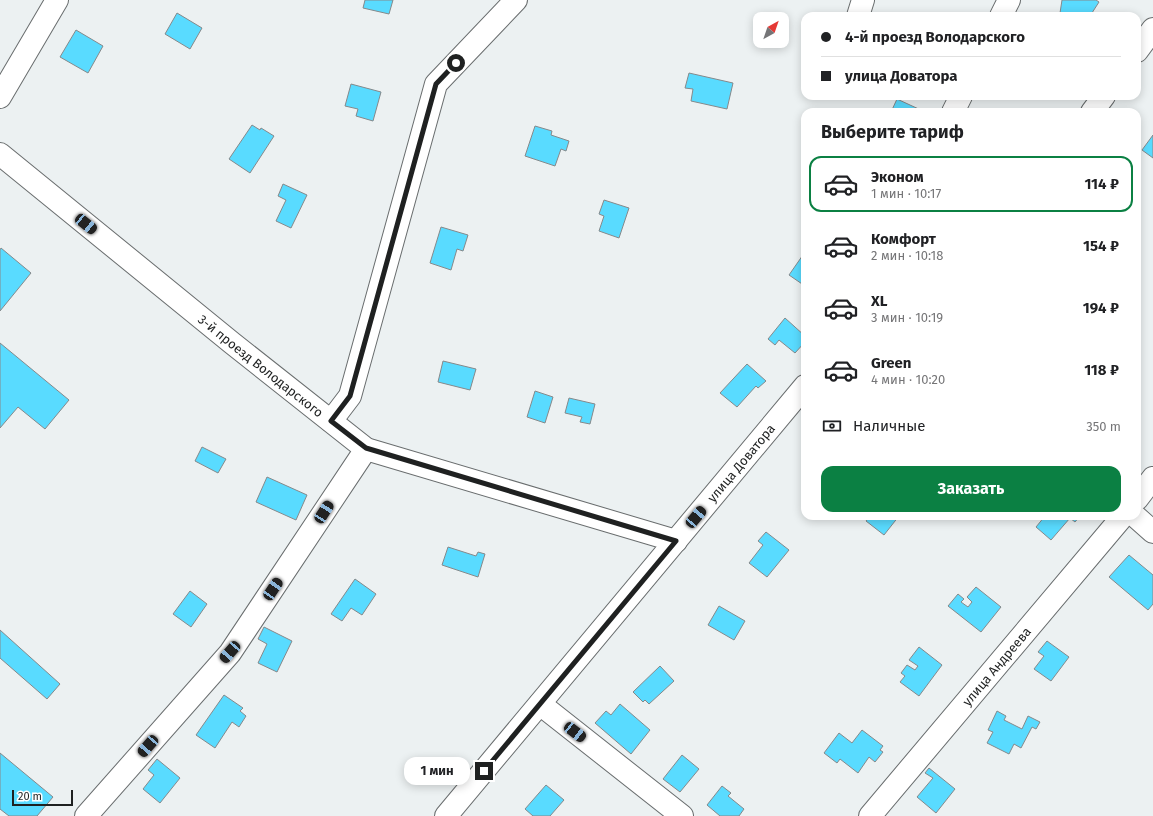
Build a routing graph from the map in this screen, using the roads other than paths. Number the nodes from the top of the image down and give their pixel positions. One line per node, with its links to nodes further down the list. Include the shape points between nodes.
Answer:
1 (57, 0): 9 (street)
2 (516, 0): 12 (street, via 436,84 350,396)
3 (863, 0): 5 (street)
4 (1009, 0): 6 (street)
5 (859, 12)
6 (1003, 12)
7 (1153, 29): 8 (street)
8 (1141, 46)
9 (0, 97)
10 (0, 154): 12 (street, 3-й проезд Володарского)
11 (801, 391): 19 (street, улица Доватора)
12 (331, 421): 13 (street, 3-й проезд Володарского)
13 (366, 448): 19 (street, 3-й проезд Володарского); 21 (street, via 230,652)
14 (1153, 478): 15 (street)
15 (1141, 493)
16 (1120, 520): 24 (street, улица Андреева)
17 (1140, 520): 18 (street)
18 (1153, 532)
19 (676, 541): 20 (street, улица Доватора)
20 (540, 704): 22 (street, улица Доватора); 23 (street)
21 (86, 816)
22 (446, 816)
23 (682, 816)
24 (870, 816)

